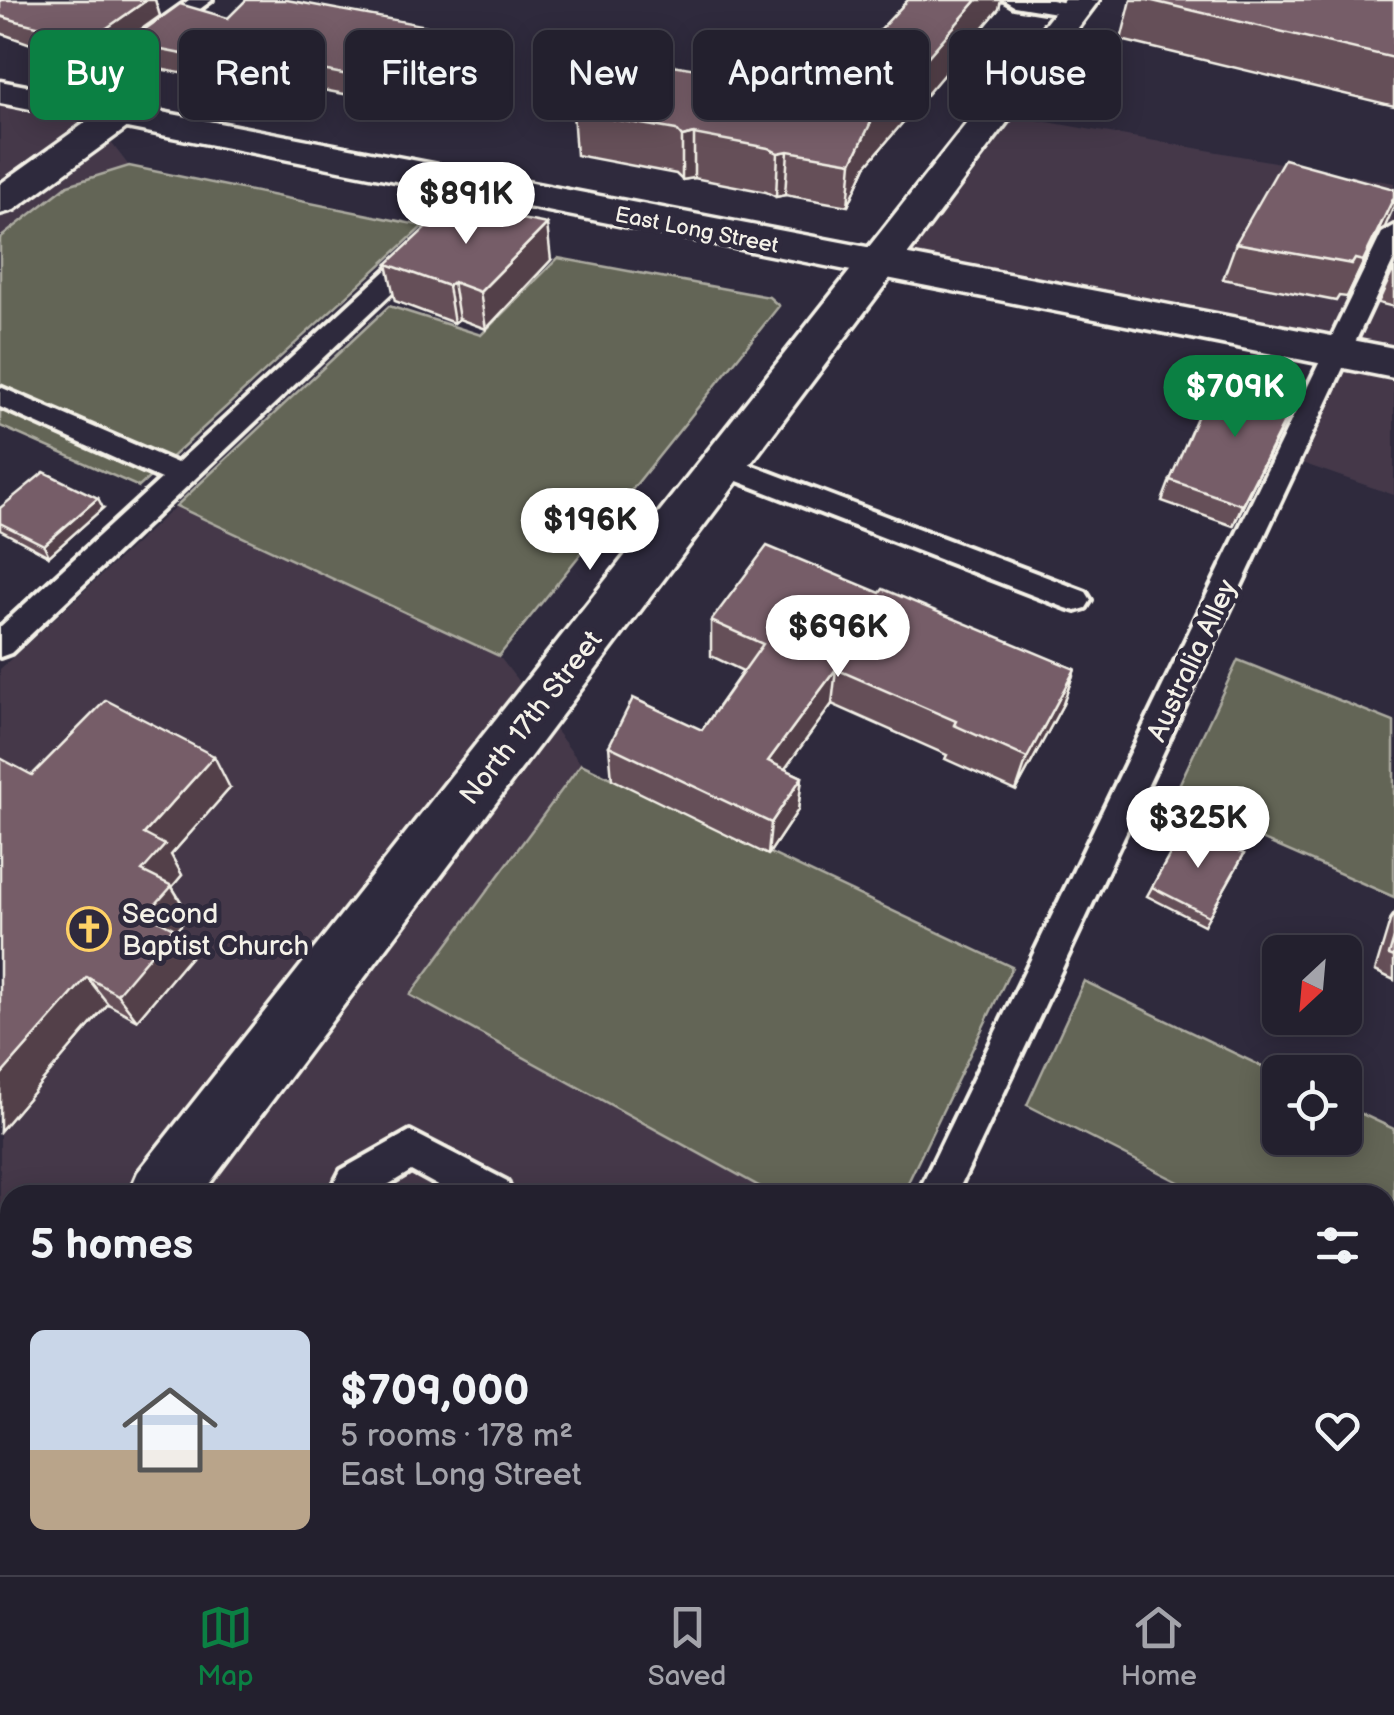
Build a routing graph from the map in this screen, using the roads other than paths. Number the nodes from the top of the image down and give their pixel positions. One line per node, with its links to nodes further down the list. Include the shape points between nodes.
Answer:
1 (202, 0): 4 (lane)
2 (1014, 0): 3 (lane)
3 (1078, 5): 12 (street, North 17th Street)
4 (159, 31)
5 (0, 92): 6 (street, East Long Street)
6 (30, 98)
7 (113, 120): 10 (street)
8 (140, 120): 9 (street, East Long Street)
9 (489, 188): 12 (street, East Long Street); 17 (lane)
10 (0, 202)
11 (1394, 233): 13 (lane, Australia Alley)
12 (881, 264): 13 (street, East Long Street); 16 (street, North 17th Street)
13 (1338, 352): 14 (street, East Long Street); 23 (lane, Australia Alley)
14 (1394, 363)
15 (0, 396): 17 (lane)
16 (724, 465): 18 (lane); 20 (street, North 17th Street)
17 (180, 476): 19 (lane)
18 (1076, 600)
19 (0, 645)
20 (169, 1185)
21 (354, 1185): 22 (lane, via 410,1150)
22 (474, 1185)
23 (941, 1185)

